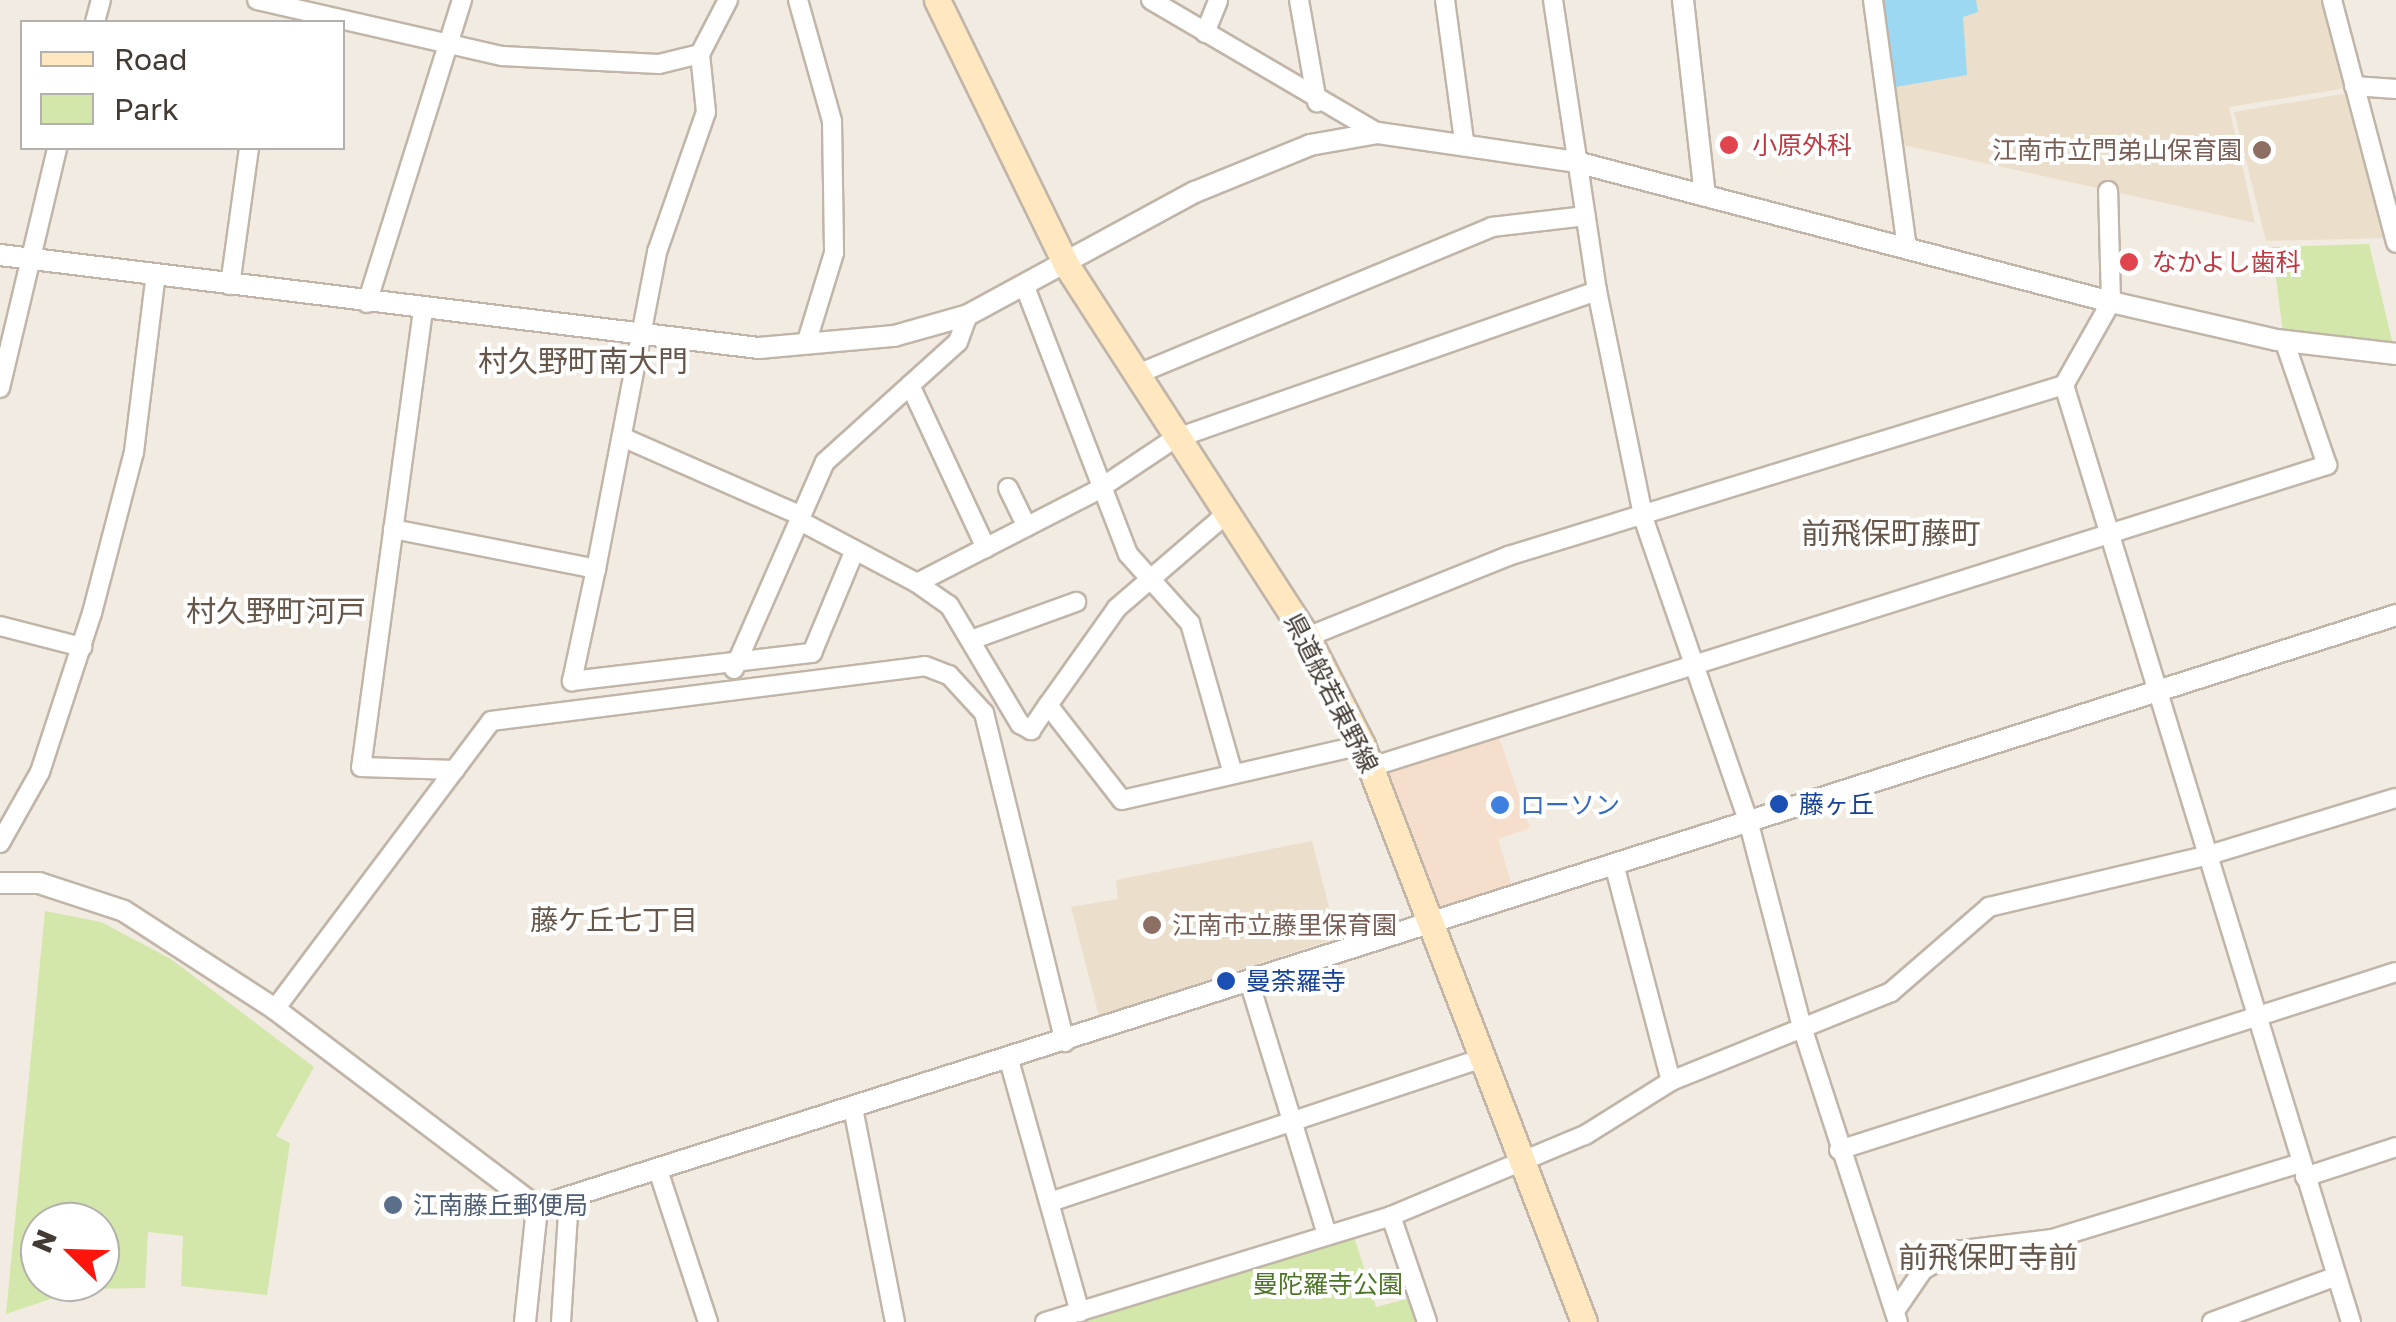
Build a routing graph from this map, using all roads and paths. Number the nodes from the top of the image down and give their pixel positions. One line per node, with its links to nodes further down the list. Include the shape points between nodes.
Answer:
1 (462, 0): 15 (street)
2 (728, 0): 16 (street)
3 (798, 0): 43 (street, via 832,121 834,253)
4 (936, 0): 32 (main road, 県道般若東野線)
5 (1151, 0): 14 (street)
6 (1218, 0): 14 (street)
7 (1299, 0): 19 (street)
8 (1445, 0): 21 (street)
9 (1552, 0): 24 (street)
10 (1683, 0): 26 (street)
11 (1873, 0): 29 (street)
12 (2332, 0): 17 (street)
13 (262, 1): 15 (street)
14 (1205, 32): 19 (street)
15 (445, 42): 16 (street, via 502,56 659,64); 38 (street)
16 (700, 54): 41 (street, via 706,112 657,252)
17 (2354, 86): 18 (street); 28 (street)
18 (2396, 88)
19 (1317, 102): 20 (street)
20 (1378, 133): 21 (street); 32 (street, via 1310,145 1195,192)
21 (1464, 140): 24 (street)
22 (56, 150): 31 (street)
23 (249, 150): 34 (street)
24 (1576, 162): 26 (street); 27 (street)
25 (2108, 191): 37 (street)
26 (1705, 196): 29 (street)
27 (1584, 216): 36 (street); 45 (street, via 1492,227)
28 (2396, 243)
29 (1907, 248): 37 (street)
30 (0, 255): 31 (street)
31 (24, 257): 33 (street); 48 (street)
32 (1067, 266): 35 (street); 45 (main road, 県道般若東野線)
33 (156, 274): 34 (street); 69 (street, via 134,452)
34 (230, 285): 38 (street)
35 (1025, 287): 40 (street); 52 (street)
36 (1597, 291): 50 (street); 55 (street)
37 (2111, 302): 42 (street); 47 (street)
38 (368, 303): 39 (street)
39 (423, 310): 41 (street); 57 (street)
40 (968, 315): 43 (street, via 894,336); 46 (street, via 958,342)
41 (642, 335): 43 (street); 49 (street)
42 (2284, 340): 44 (street); 58 (street, via 2327,465)
43 (806, 344)
44 (2396, 354)
45 (1135, 375): 50 (main road, 県道般若東野線)
46 (910, 385): 54 (street, via 825,462); 59 (street)
47 (2064, 385): 55 (street); 58 (street)
48 (0, 388)
49 (622, 438): 54 (street); 61 (street)
50 (1174, 438): 52 (street); 53 (main road, 県道般若東野線)
51 (1008, 488): 56 (street)
52 (1100, 488): 56 (street); 62 (street)
53 (1225, 515): 62 (street); 67 (main road, 県道般若東野線)
54 (800, 518): 63 (street); 70 (street)
55 (1644, 520): 67 (street, via 1508,556); 71 (street)
56 (1026, 527): 59 (street)
57 (393, 529): 61 (street); 76 (street, via 361,767)
58 (2114, 534): 71 (street); 72 (street)
59 (986, 548): 63 (street)
60 (852, 556): 70 (street, via 812,653)
61 (596, 569): 70 (street, via 572,681)
62 (1149, 580): 74 (street, via 1116,608); 77 (street, via 1190,623)
63 (917, 583): 68 (street, via 949,605)
64 (1076, 602): 68 (street)
65 (2396, 616): 72 (street)
66 (0, 626): 69 (street)
67 (1307, 637): 75 (main road, 県道般若東野線)
68 (971, 640): 74 (street, via 1020,724 1030,730)
69 (82, 647): 80 (street, via 40,772)
70 (737, 663): 73 (street)
71 (1694, 664): 75 (street); 79 (street)
72 (2159, 691): 79 (street); 81 (street)
73 (724, 692): 76 (street, via 491,721); 90 (street, via 925,666 970,694 984,713)
74 (1048, 705): 77 (street, via 1122,800)
75 (1366, 756): 77 (street); 84 (main road, 県道般若東野線)
76 (455, 770): 87 (street)
77 (1232, 770)
78 (2396, 798): 81 (street)
79 (1748, 820): 82 (street); 89 (street)
80 (0, 843)
81 (2209, 856): 88 (street); 89 (street, via 1989,906 1891,992)
82 (1614, 864): 84 (street); 93 (street)
83 (0, 883): 87 (street, via 39,883 124,910)
84 (1435, 920): 86 (street); 91 (main road, 県道般若東野線)
85 (2396, 972): 88 (street)
86 (1249, 981): 90 (street); 95 (street)
87 (275, 1009): 103 (street)
88 (2259, 1014): 97 (street); 100 (street)
89 (1802, 1027): 93 (street); 97 (street)
90 (1065, 1042): 92 (street)
91 (1486, 1056): 95 (street); 98 (main road, 県道般若東野線)
92 (1009, 1060): 94 (street); 102 (street)
93 (1671, 1082): 98 (street, via 1585,1135)
94 (852, 1108): 99 (street); 113 (street)
95 (1288, 1125): 102 (street); 105 (street)
96 (2396, 1147): 100 (street)
97 (1840, 1150): 108 (street)
98 (1519, 1158): 104 (street); 116 (main road, 県道般若東野線)
99 (658, 1170): 101 (street); 112 (street)
100 (2303, 1170): 106 (street); 108 (street, via 2052,1239 1955,1251 1923,1270)
101 (569, 1198): 103 (street); 111 (street)
102 (1050, 1202): 107 (street)
103 (538, 1207): 110 (street)
104 (1391, 1216): 105 (street); 115 (street)
105 (1327, 1236): 107 (street)
106 (2334, 1277): 109 (street); 117 (street)
107 (1080, 1312): 114 (street)
108 (1896, 1316)
109 (2221, 1320)
110 (525, 1322)
111 (561, 1322)
112 (708, 1322)
113 (895, 1322)
114 (1045, 1322)
115 (1427, 1322)
116 (1584, 1322)
117 (2351, 1322)

